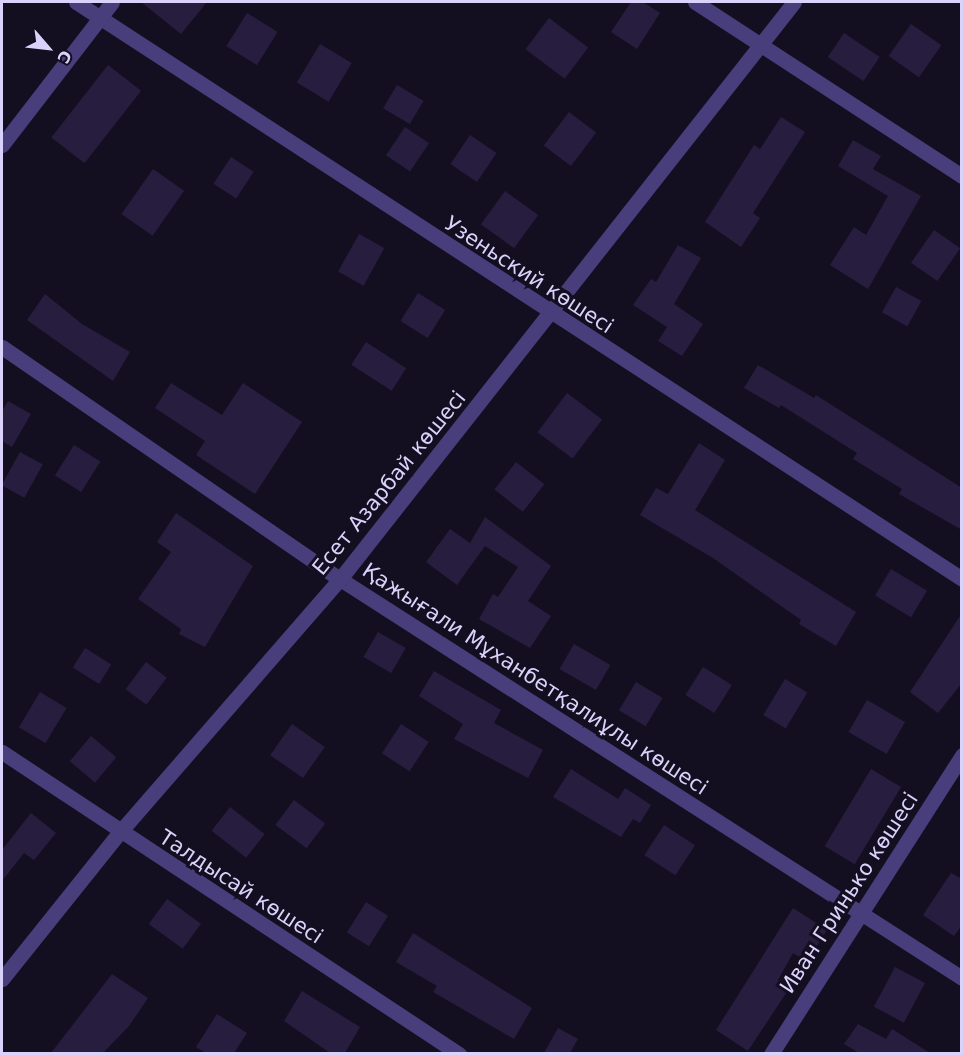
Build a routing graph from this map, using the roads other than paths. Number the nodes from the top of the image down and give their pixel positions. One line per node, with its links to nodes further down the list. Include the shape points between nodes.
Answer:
1 (76, 2): 5 (street, Узеньский көшесі)
2 (112, 2): 5 (street)
3 (695, 2): 6 (street)
4 (794, 2): 6 (street, Есет Азарбай көшесі)
5 (100, 17): 7 (street); 9 (street, Узеньский көшесі)
6 (759, 44): 8 (street); 9 (street, Есет Азарбай көшесі)
7 (2, 145)
8 (962, 176)
9 (551, 315): 11 (street, Есет Азарбай көшесі); 12 (street, Узеньский көшесі)
10 (2, 347): 11 (street, Қажығали Мұханбетқалиұлы көшесі)
11 (340, 579): 15 (street, Есет Азарбай көшесі); 16 (street, Қажығали Мұханбетқалиұлы көшесі)
12 (962, 579)
13 (2, 752): 15 (street, Талдысай көшесі)
14 (962, 755): 16 (street, Иван Гринько көшесі)
15 (120, 833): 18 (street, Есет Азарбай көшесі); 19 (street, Талдысай көшесі)
16 (861, 912): 17 (street, Қажығали Мұханбетқалиұлы көшесі); 20 (street, Иван Гринько көшесі)
17 (962, 978)
18 (2, 979)
19 (459, 1053)
20 (771, 1053)

